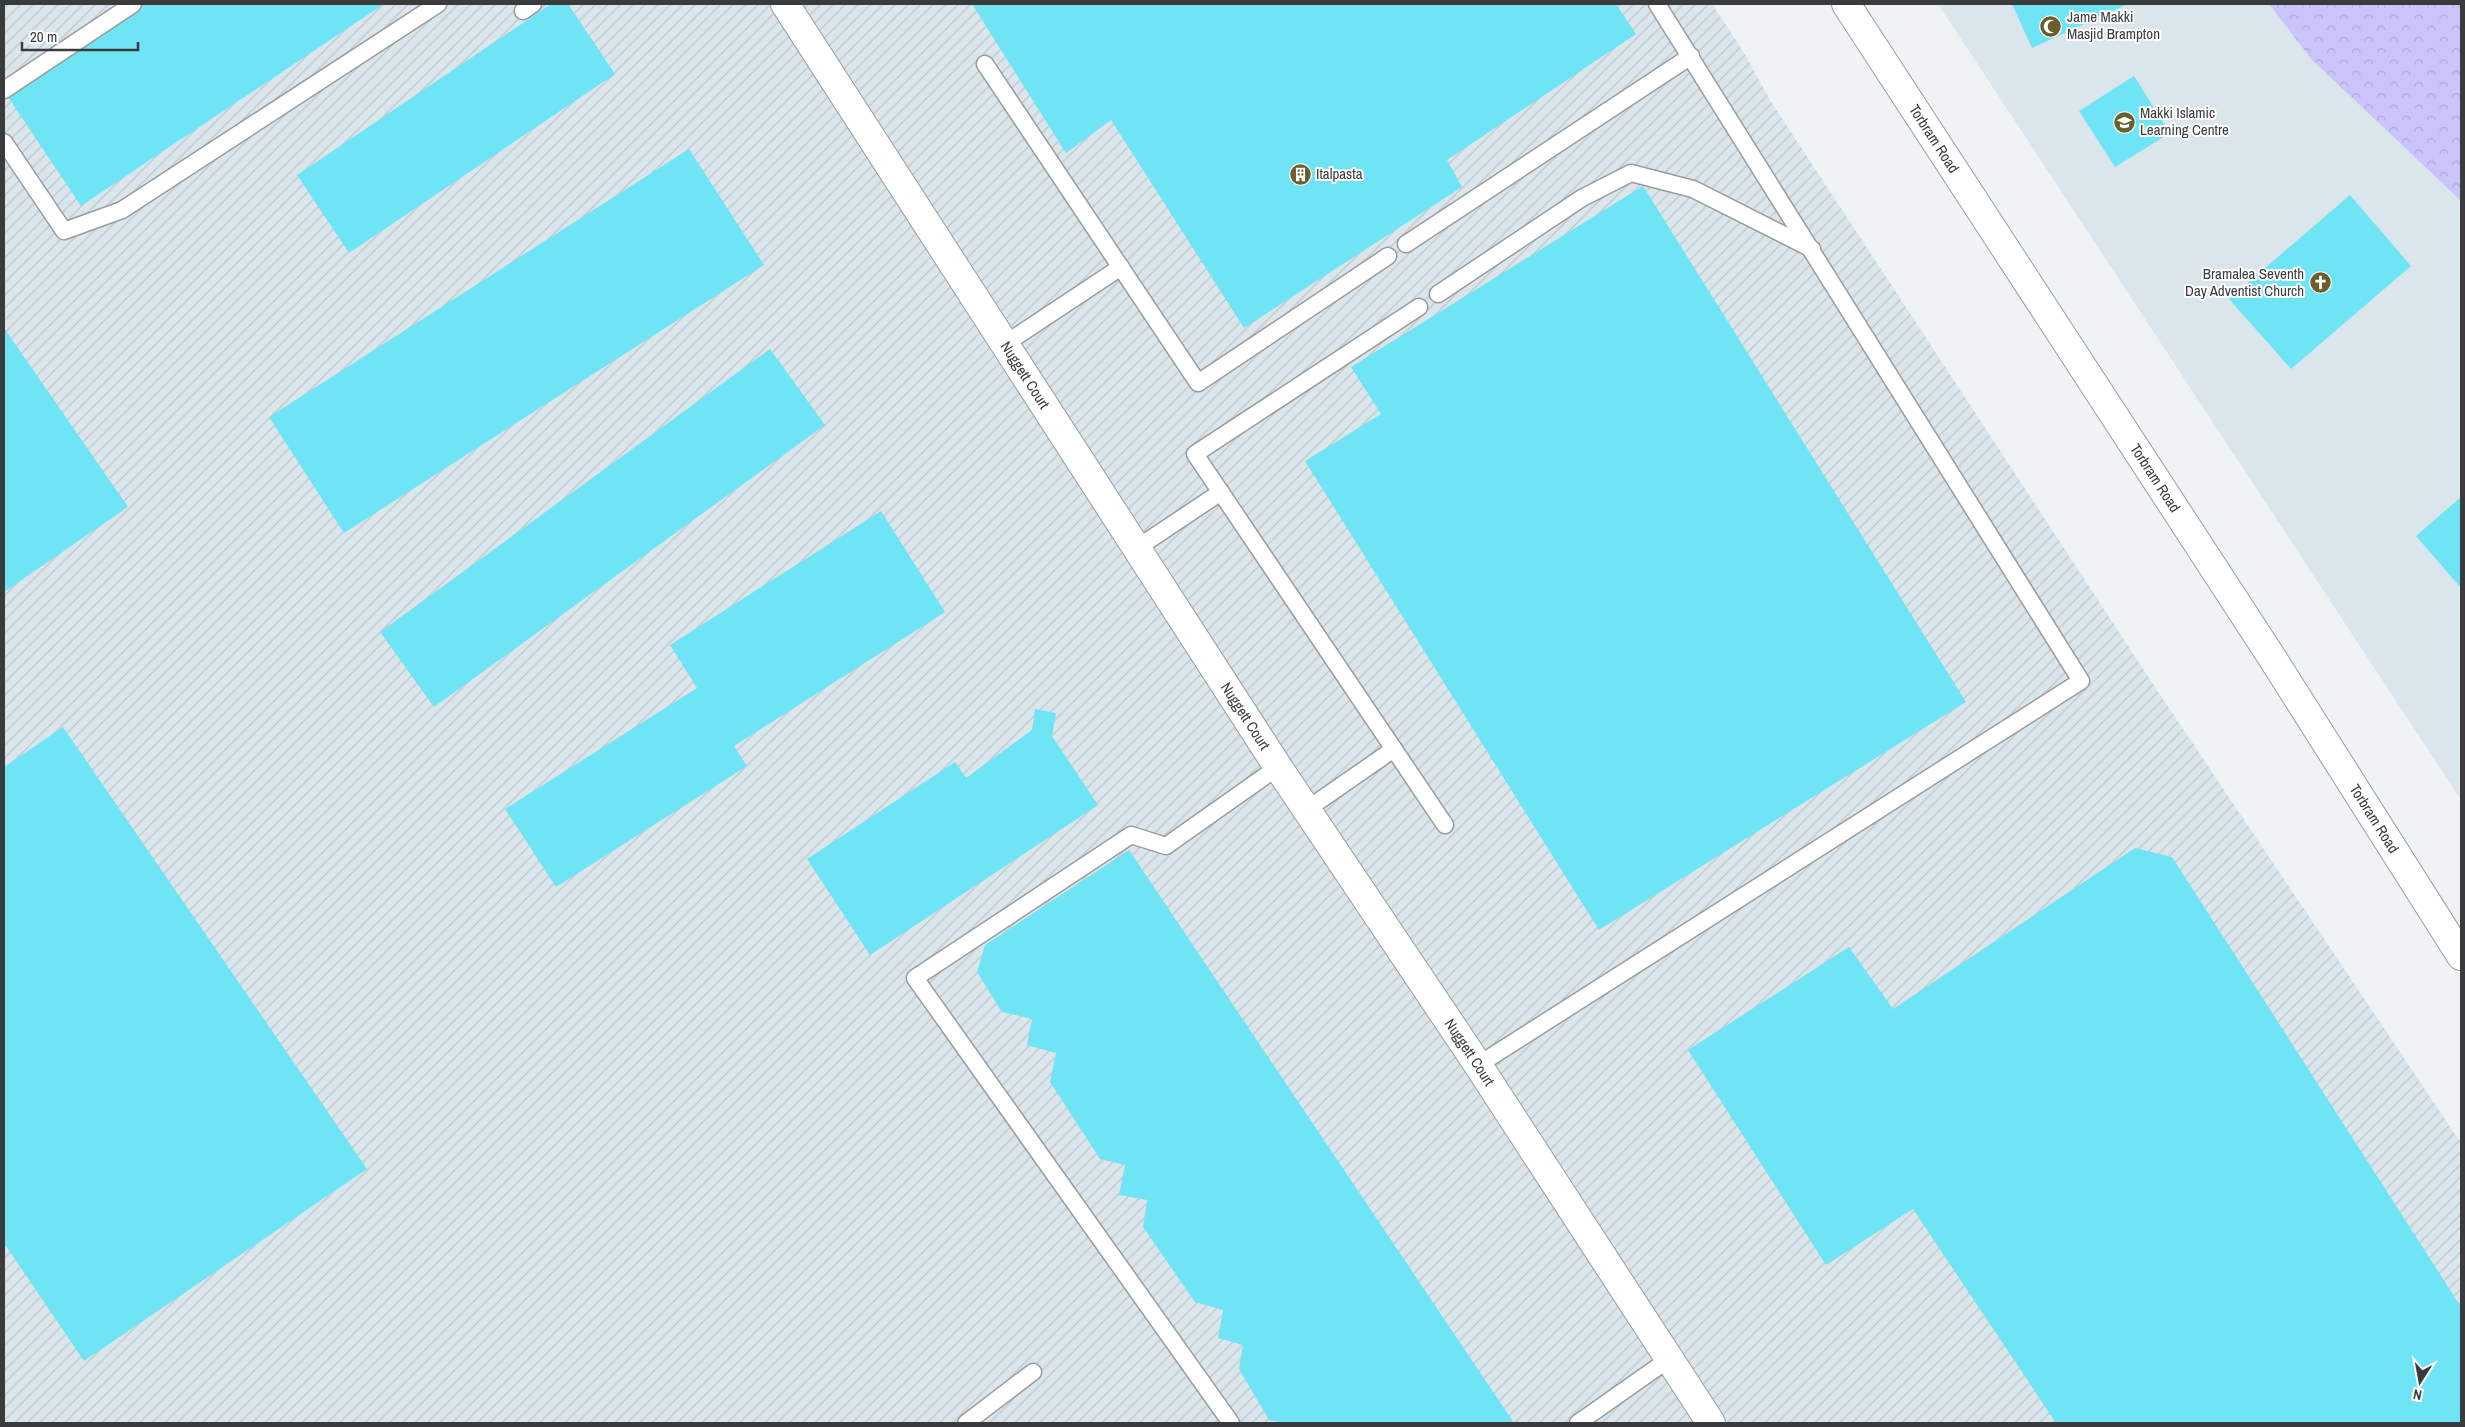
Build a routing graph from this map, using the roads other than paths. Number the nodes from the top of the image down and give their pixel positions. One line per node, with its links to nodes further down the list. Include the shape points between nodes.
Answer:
1 (133, 4): 8 (lane)
2 (438, 4): 9 (lane, via 122,210 64,231)
3 (785, 4): 16 (street, Nuggett Court)
4 (1656, 4): 6 (lane)
5 (1846, 4): 23 (street, Torbram Road, via 2271,656)
6 (1691, 56): 10 (lane); 11 (lane)
7 (985, 64): 13 (lane)
8 (4, 90)
9 (4, 142)
10 (1406, 244)
11 (1812, 249): 14 (lane, via 1693,190 1631,173 1582,198); 24 (lane, via 2081,681)
12 (1388, 256): 13 (lane, via 1198,383)
13 (1121, 267): 16 (lane)
14 (1438, 294)
15 (1419, 306): 17 (lane, via 1195,454)
16 (1005, 344): 18 (street, Nuggett Court)
17 (1221, 492): 18 (lane); 19 (lane)
18 (1137, 548): 20 (street, Nuggett Court)
19 (1394, 749): 21 (lane); 22 (lane)
20 (1278, 767): 21 (street, Nuggett Court); 28 (lane, via 1166,846 1131,836 915,978)
21 (1306, 810): 24 (street, Nuggett Court)
22 (1445, 825)
23 (2461, 956)
24 (1478, 1065): 25 (street, Nuggett Court)
25 (1669, 1359): 29 (lane); 30 (street, Nuggett Court)
26 (1033, 1372): 27 (lane)
27 (966, 1423)
28 (1231, 1423)
29 (1578, 1423)
30 (1711, 1423)

